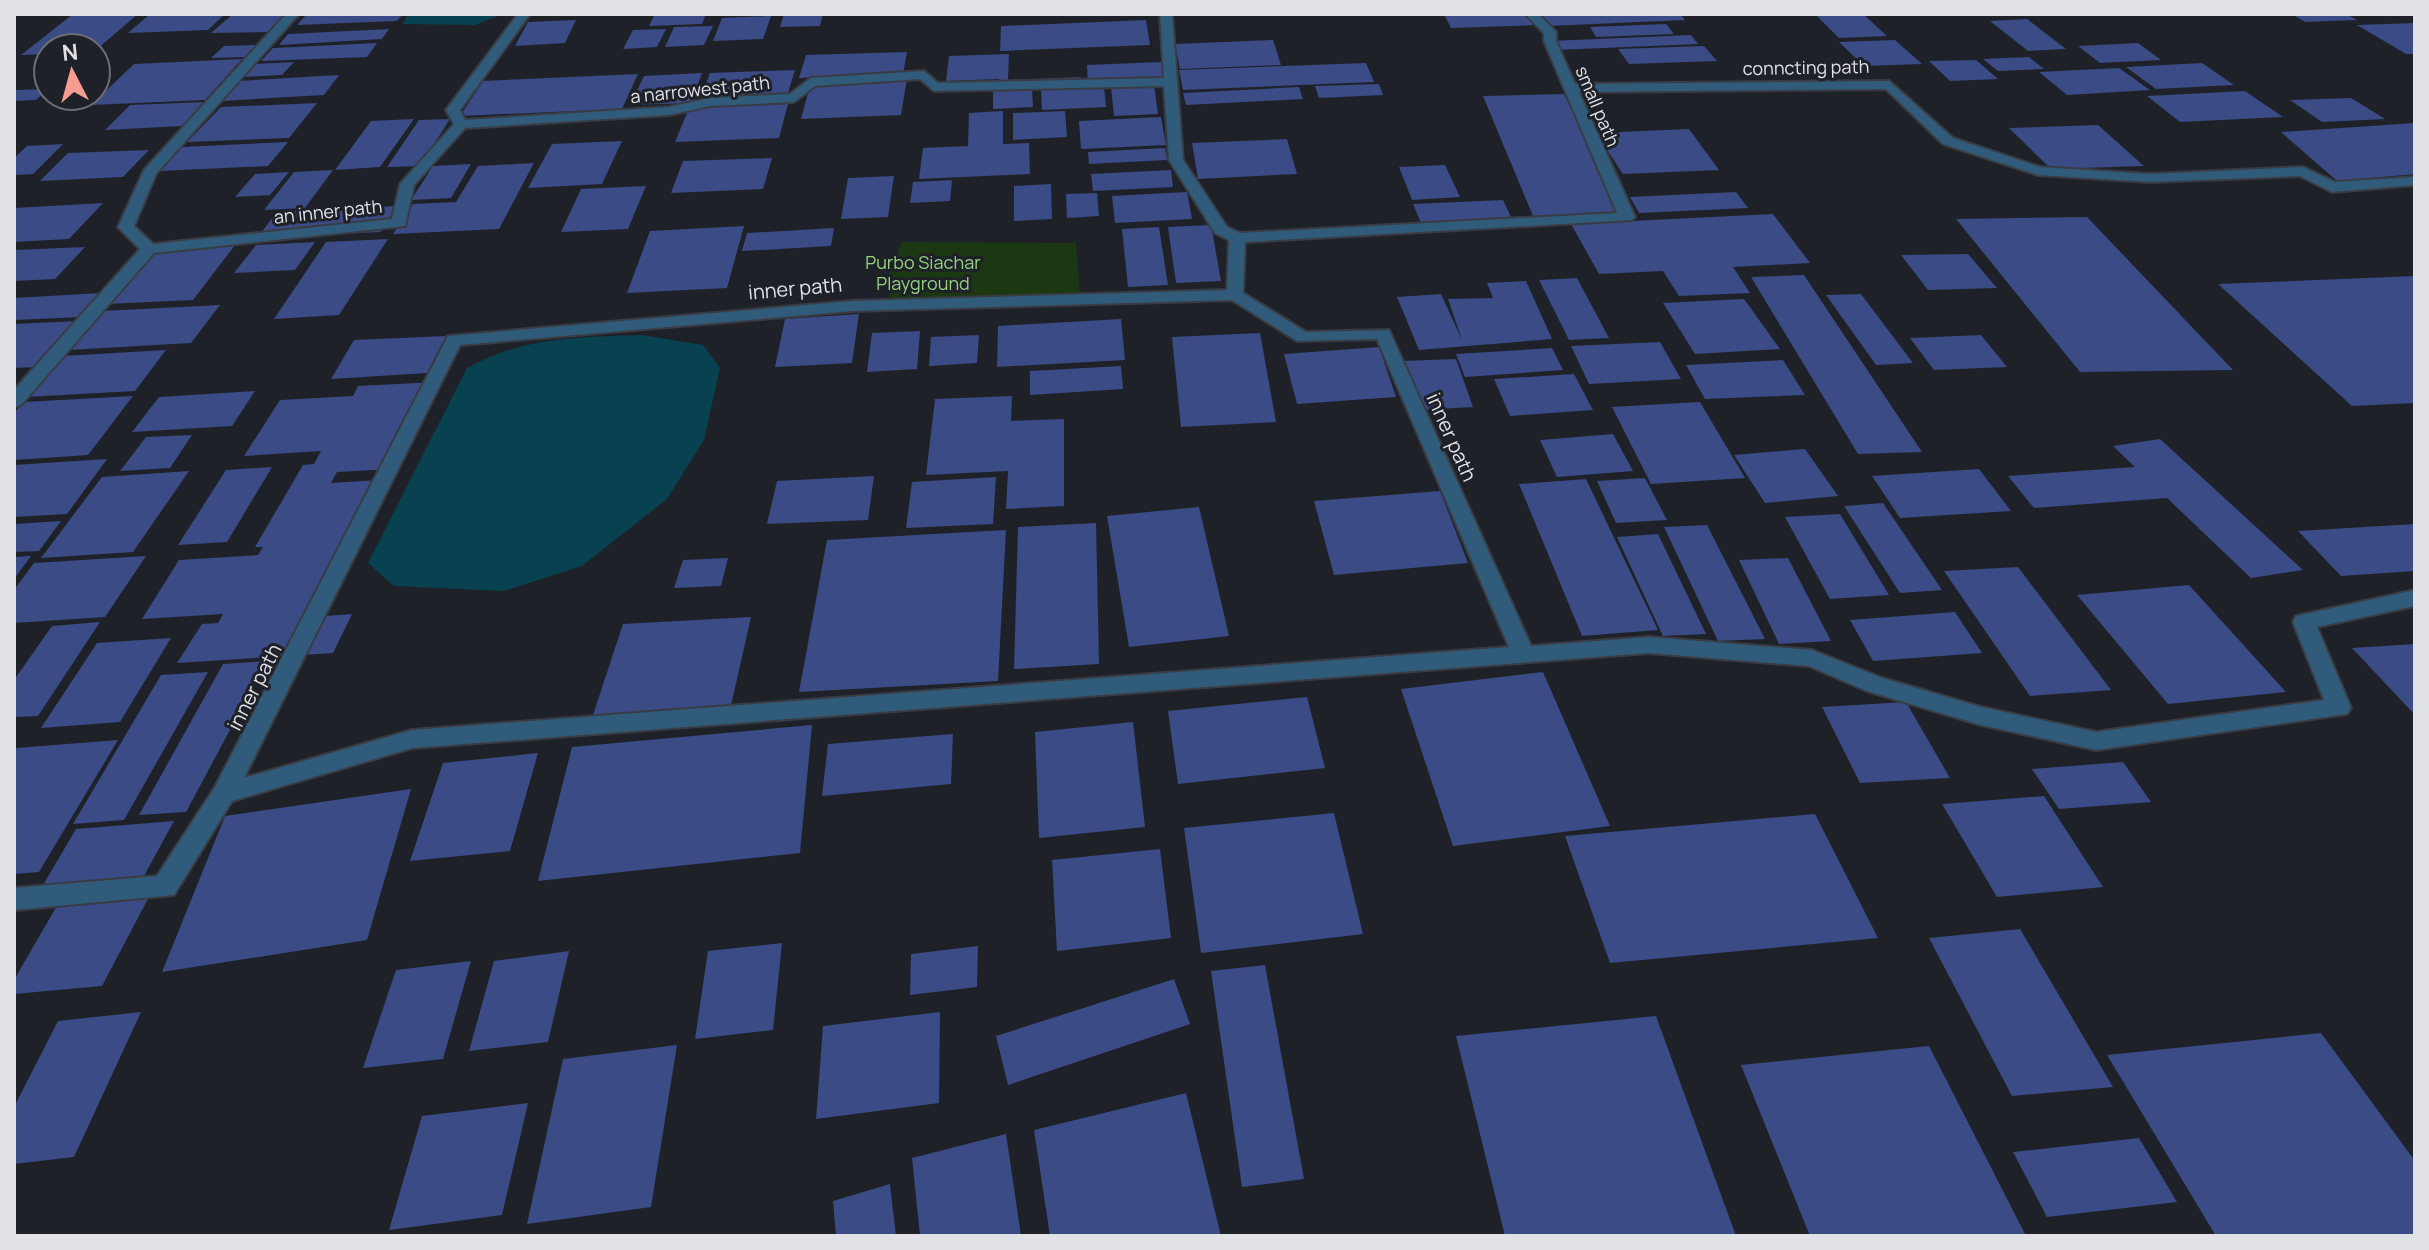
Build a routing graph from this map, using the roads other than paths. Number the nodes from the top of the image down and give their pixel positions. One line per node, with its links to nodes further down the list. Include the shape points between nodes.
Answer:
1 (293, 14): 10 (street, via 149,173 126,227)
2 (524, 14): 7 (street, via 453,110)
3 (1166, 14): 5 (street)
4 (1531, 14): 6 (street, small path, via 1550,32)
5 (1171, 82): 7 (street, a narrowest path, via 934,87 924,75 811,82 794,98); 9 (street, via 1176,160 1221,230)
6 (1570, 88): 8 (street, conncting path, via 1889,85 1948,141 2038,171 2150,178 2303,171 2332,187); 9 (street, small path, via 1627,217)
7 (461, 124): 10 (street, an inner path, via 407,184 399,223)
8 (2415, 181)
9 (1237, 238): 11 (street)
10 (149, 249): 12 (street)
11 (1235, 295): 14 (street, inner path, via 1303,337 1383,334); 15 (street, inner path, via 853,306 454,340)
12 (14, 401)
13 (2415, 598): 14 (street, via 2304,622 2339,708 2096,741 1981,716 1875,685 1812,658 1649,645)
14 (1524, 655): 15 (street, via 412,739)
15 (224, 794): 16 (street, via 165,887)
16 (14, 899)

